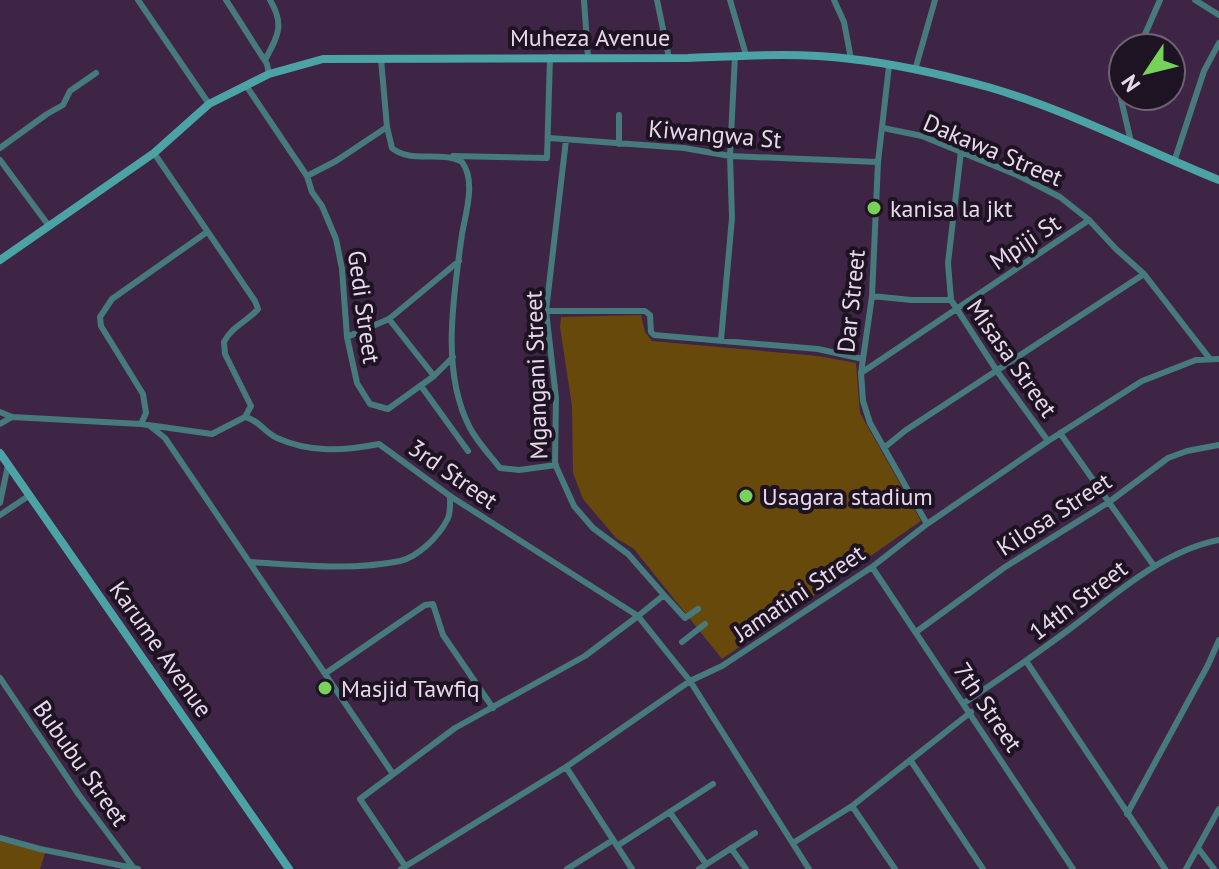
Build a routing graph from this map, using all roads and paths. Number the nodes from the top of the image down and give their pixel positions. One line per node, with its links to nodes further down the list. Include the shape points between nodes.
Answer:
1 (138, 0): 27 (street)
2 (226, 0): 21 (street)
3 (270, 0): 21 (street, via 279,19 277,38)
4 (584, 0): 17 (street)
5 (657, 0): 18 (street)
6 (730, 0): 14 (street)
7 (834, 0): 20 (street)
8 (935, 0): 23 (street)
9 (1160, 0): 12 (street)
10 (1195, 0): 11 (street)
11 (1219, 15)
12 (1146, 32)
13 (1219, 43): 43 (street, via 1204,71)
14 (746, 55): 15 (street, Muheza Avenue); 20 (street, Muheza Avenue)
15 (735, 56): 18 (street, Muheza Avenue); 40 (street)
16 (550, 57): 17 (street, Muheza Avenue); 19 (street, Muheza Avenue); 32 (street)
17 (588, 57): 18 (street, Muheza Avenue)
18 (669, 58)
19 (381, 59): 25 (street, Muheza Avenue, via 323,59); 30 (street)
20 (851, 59): 22 (street, Muheza Avenue)
21 (265, 60): 25 (street)
22 (889, 66): 23 (street, Muheza Avenue); 31 (street, Dar Street)
23 (915, 70): 35 (street, Muheza Avenue, via 989,87)
24 (96, 73): 36 (street, via 70,91 63,105)
25 (269, 74): 26 (street, Muheza Avenue)
26 (247, 87): 27 (street, Muheza Avenue); 44 (street, Gedi Street)
27 (209, 104): 38 (street, Muheza Avenue)
28 (1124, 112): 35 (street)
29 (619, 115): 34 (street)
30 (387, 127): 39 (street, via 398,153); 44 (street)
31 (883, 128): 37 (street, Dakawa Street); 42 (street, Dar Street)
32 (549, 138): 33 (street, Kiwangwa St); 39 (street, via 547,158)
33 (566, 140): 34 (street, Kiwangwa St); 55 (street, Mgangani Street)
34 (619, 144): 40 (street, Kiwangwa St)
35 (1132, 144): 43 (street, Muheza Avenue)
36 (0, 148)
37 (961, 151): 46 (street, Dakawa Street, via 1060,197); 53 (street, Misasa Street, via 948,263)
38 (154, 153): 47 (street, Muheza Avenue); 48 (street)
39 (450, 156): 50 (street, via 462,162 468,175)
40 (730, 156): 42 (street, Kiwangwa St); 58 (street, via 731,248)
41 (0, 160): 47 (street)
42 (878, 162): 52 (street, Dar Street)
43 (1174, 162): 45 (street, Muheza Avenue)
44 (307, 176): 57 (street, Gedi Street, via 336,239)
45 (1219, 180)
46 (1089, 220): 51 (street, Dakawa Street); 54 (street, Mpiji St)
47 (49, 226): 49 (street, Muheza Avenue)
48 (207, 232): 69 (street, via 258,309 224,342 251,406); 71 (street, via 112,299 100,317 143,394 146,413)
49 (0, 260)
50 (460, 260): 56 (street); 59 (street)
51 (1144, 274): 61 (street, Dakawa Street); 63 (street)
52 (872, 296): 53 (street); 60 (street, Dar Street)
53 (951, 300): 54 (street, Misasa Street)
54 (956, 310): 63 (street, Misasa Street); 64 (street, Mpiji St)
55 (546, 311): 58 (street, via 645,311 654,335); 80 (street, Mgangani Street, via 556,398)
56 (389, 319): 57 (street); 65 (street)
57 (347, 337): 66 (street, Gedi Street, via 357,383 370,404 388,409)
58 (721, 340): 60 (street)
59 (453, 357): 65 (street, Gedi Street); 80 (street, via 470,428 500,468)
60 (863, 359): 64 (street, Dar Street)
61 (1210, 359): 62 (street, Jamatini Street); 73 (street, Jamatini Street, via 1142,381)
62 (1219, 359)
63 (997, 371): 74 (street, Misasa Street); 76 (street)
64 (861, 373): 76 (street, Dar Street, via 870,423)
65 (434, 376): 66 (street, Gedi Street)
66 (421, 386): 77 (street)
67 (0, 412): 68 (street)
68 (12, 417): 70 (street); 71 (street)
69 (245, 417): 72 (street, via 212,434); 82 (street, 3rd Street, via 274,437 309,448 343,451 379,444)
70 (0, 424)
71 (141, 424): 72 (street)
72 (150, 426): 88 (street, via 165,438)
73 (1060, 433): 74 (street, Jamatini Street); 83 (street)
74 (1048, 441): 86 (street, Jamatini Street)
75 (1219, 445): 83 (street, Kilosa Street, via 1168,458)
76 (885, 447): 86 (street, Dar Street)
77 (468, 451)
78 (0, 453): 79 (street, Karume Avenue)
79 (8, 465): 81 (street, Karume Avenue); 84 (street)
80 (556, 465): 91 (street, Mgangani Street, via 574,506)
81 (30, 495): 85 (street); 122 (street, Karume Avenue)
82 (450, 496): 88 (street, via 449,518 428,544 400,561 320,566); 93 (street, 3rd Street)
83 (1109, 502): 89 (street); 95 (street, Kilosa Street, via 1005,567)
84 (0, 503)
85 (0, 515)
86 (927, 524): 90 (street, Jamatini Street)
87 (1219, 540): 89 (street, 14th Street)
88 (251, 562): 99 (street)
89 (1154, 566): 98 (street, 14th Street)
90 (872, 567): 95 (street, 7th Street); 101 (street, Jamatini Street, via 722,666)
91 (664, 595): 92 (street, Mgangani Street, via 685,618); 93 (street)
92 (698, 609)
93 (638, 616): 101 (street); 103 (street, via 585,656)
94 (705, 624): 97 (street)
95 (916, 632): 102 (street, 7th Street)
96 (1219, 640): 112 (street)
97 (682, 642)
98 (1026, 661): 102 (street, 14th Street); 112 (street)
99 (326, 673): 103 (street, via 433,604 443,635); 107 (street)
100 (0, 678): 120 (street, Bububu Street)
101 (690, 681): 106 (street, Jamatini Street); 116 (street)
102 (964, 703): 104 (street, 7th Street)
103 (493, 708): 107 (street, via 455,728)
104 (971, 712): 105 (street); 129 (street, 7th Street)
105 (911, 761): 109 (street); 128 (street)
106 (566, 767): 115 (street); 121 (street, Jamatini Street)
107 (393, 774): 121 (street, via 360,799)
108 (713, 784): 111 (street)
109 (852, 806): 116 (street); 127 (street)
110 (1219, 809): 118 (street)
111 (671, 814): 115 (street); 119 (street)
112 (1127, 814): 130 (street)
113 (755, 833): 117 (street)
114 (0, 838): 120 (street)
115 (615, 843): 123 (street); 124 (street)
116 (793, 843): 126 (street)
117 (731, 848): 119 (street); 125 (street)
118 (1198, 848): 131 (street); 132 (street)
119 (702, 867)
120 (136, 868)
121 (403, 868)
122 (289, 869)
123 (567, 869)
124 (632, 869)
125 (746, 869)
126 (809, 869)
127 (895, 869)
128 (983, 869)
129 (1073, 869)
130 (1165, 869)
131 (1186, 869)
132 (1214, 869)

